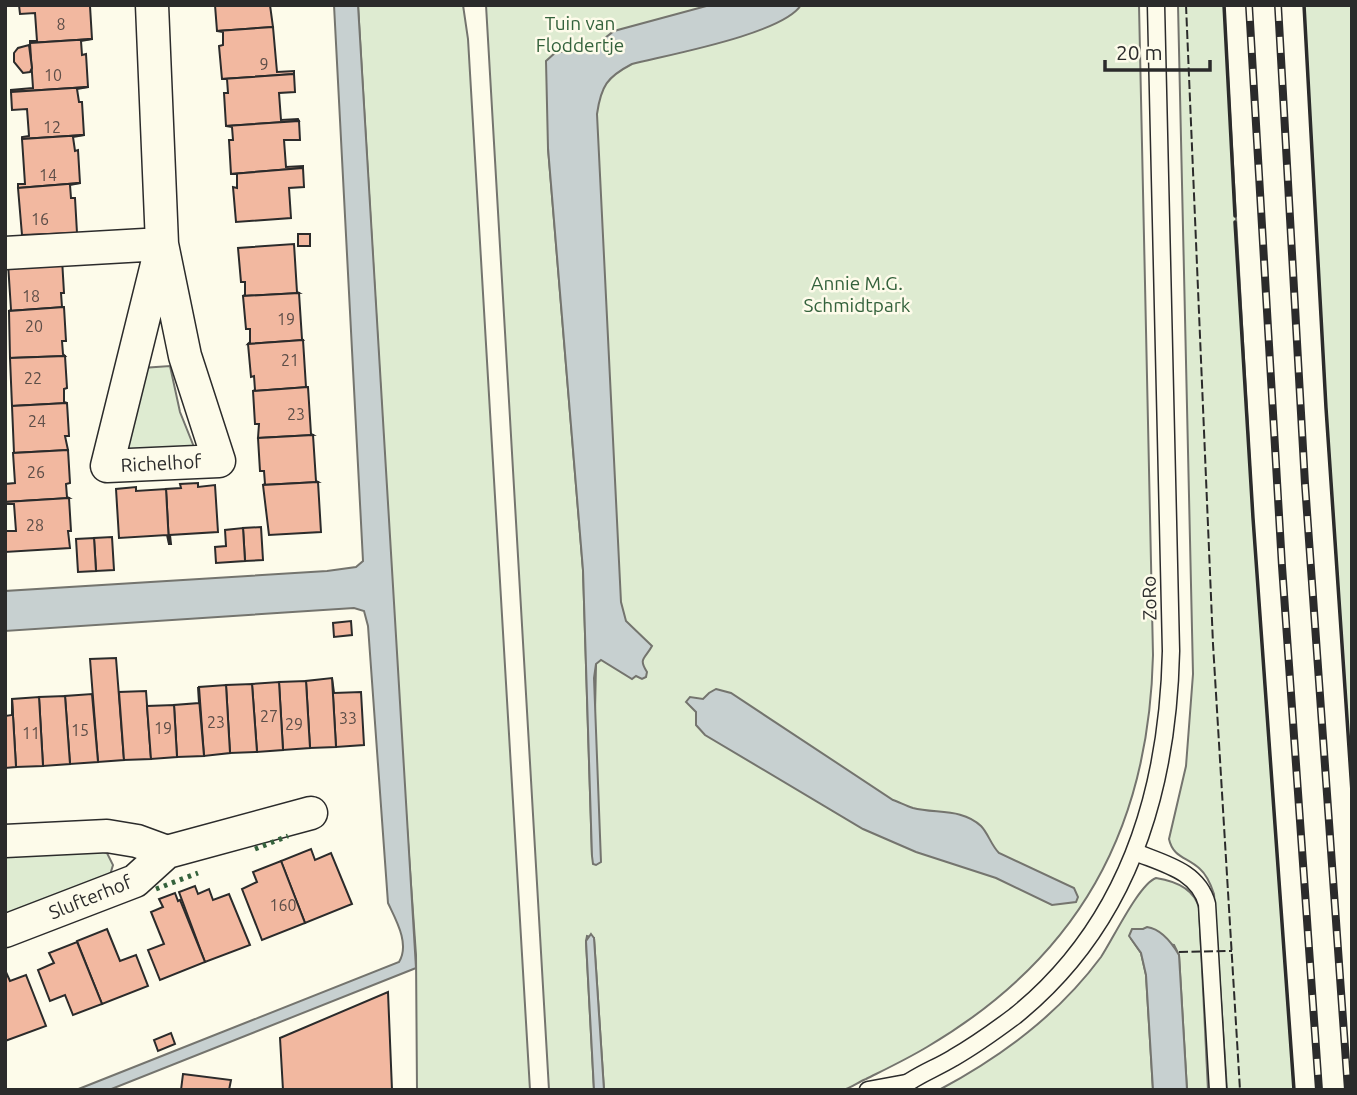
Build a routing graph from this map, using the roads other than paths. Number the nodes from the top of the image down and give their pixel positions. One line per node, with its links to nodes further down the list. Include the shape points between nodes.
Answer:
1 (152, 5): 3 (street, Richelhof)
2 (1156, 5): 8 (lane, ZoRo, via 1171,677 1160,771)
3 (162, 244): 3 (street, Richelhof, via 107,466 219,461 185,356); 4 (street)
4 (5, 253)
5 (311, 813): 7 (street, Slufterhof)
6 (5, 841): 7 (street, via 107,836)
7 (167, 852): 9 (street, Slufterhof, via 135,881)
8 (1135, 852): 10 (lane, ZoRo, via 1101,917 1034,1000 972,1046); 12 (lane, via 1189,876 1205,896)
9 (5, 931)
10 (902, 1086): 11 (lane, ZoRo)
11 (867, 1090)
12 (1218, 1090)

